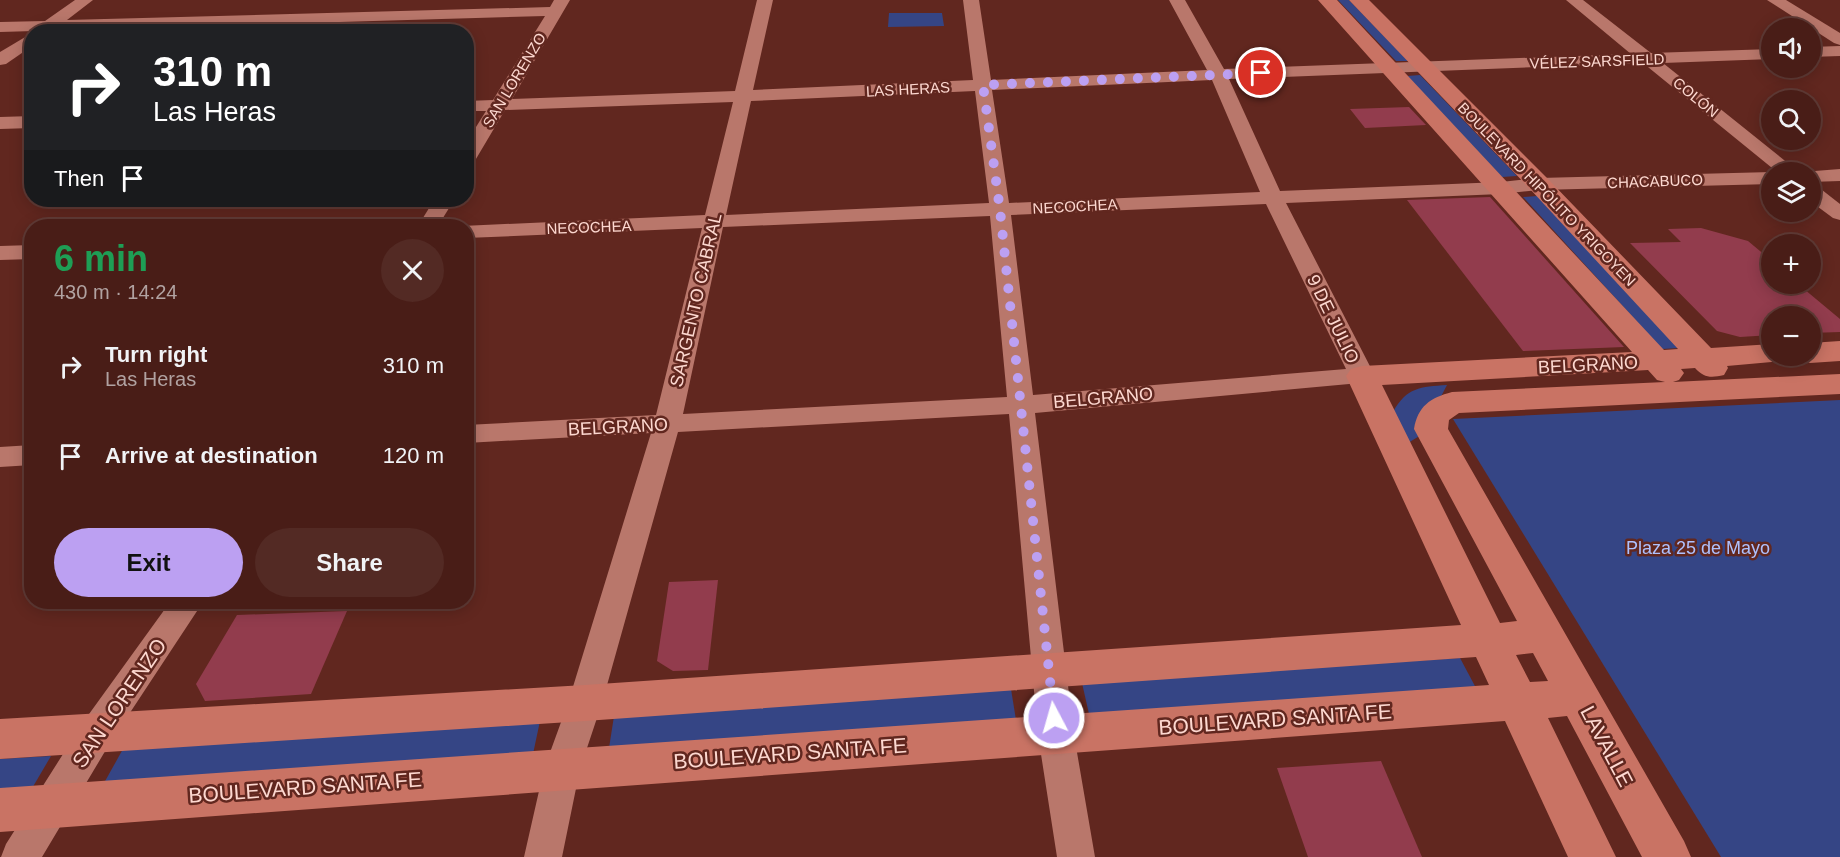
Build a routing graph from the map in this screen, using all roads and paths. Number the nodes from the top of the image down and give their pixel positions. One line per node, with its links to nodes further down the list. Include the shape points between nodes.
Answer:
1 (86, 0): 10 (street)
2 (765, 0): 25 (street, SARGENTO CABRAL)
3 (971, 0): 24 (street)
4 (1178, 0): 23 (street, 9 DE JULIO)
5 (1327, 0): 22 (main road, BOULEVARD HIPÓLITO YRIGOYEN)
6 (1358, 0): 21 (main road, BOULEVARD HIPÓLITO YRIGOYEN)
7 (1574, 0): 20 (street, COLÓN)
8 (1775, 0): 14 (street)
9 (559, 6): 11 (street); 26 (street, SAN LORENZO)
10 (51, 24)
11 (156, 24)
12 (0, 27): 13 (street)
13 (24, 28)
14 (1840, 40)
15 (24, 44): 19 (street)
16 (1840, 51): 17 (street)
17 (1821, 52)
18 (1761, 55): 20 (street, VÉLEZ SARSFIELD)
19 (0, 60)
20 (1650, 60): 21 (street, VÉLEZ SARSFIELD); 31 (street, COLÓN)
21 (1422, 66): 22 (street, LAS HERAS); 35 (main road, BOULEVARD HIPÓLITO YRIGOYEN)
22 (1387, 67): 23 (street, LAS HERAS); 36 (main road, BOULEVARD HIPÓLITO YRIGOYEN)
23 (1219, 76): 24 (street, LAS HERAS); 37 (street, 9 DE JULIO)
24 (983, 85): 25 (street, LAS HERAS); 39 (street)
25 (743, 96): 26 (street, LAS HERAS); 41 (street, SARGENTO CABRAL)
26 (498, 105): 27 (street, LAS HERAS); 30 (street, SAN LORENZO)
27 (474, 106)
28 (24, 122): 29 (street)
29 (0, 123)
30 (474, 146)
31 (1777, 162)
32 (1840, 175): 33 (street)
33 (1821, 176)
34 (1761, 178): 35 (street, CHACABUCO)
35 (1539, 184): 36 (street, NECOCHEA); 48 (main road, BOULEVARD HIPÓLITO YRIGOYEN)
36 (1501, 188): 37 (street, NECOCHEA); 49 (main road, BOULEVARD HIPÓLITO YRIGOYEN)
37 (1272, 196): 39 (street, NECOCHEA); 50 (street, 9 DE JULIO)
38 (1821, 199): 40 (street)
39 (1000, 210): 41 (street, NECOCHEA); 54 (street)
40 (1840, 214)
41 (714, 222): 42 (street, NECOCHEA); 55 (street, SARGENTO CABRAL)
42 (474, 232)
43 (24, 252): 44 (street)
44 (0, 253)
45 (1840, 351): 46 (main road)
46 (1821, 352)
47 (1761, 355): 48 (main road, BELGRANO)
48 (1704, 358): 49 (main road, BELGRANO); 52 (main road, BOULEVARD HIPÓLITO YRIGOYEN)
49 (1657, 361): 50 (main road, BELGRANO); 53 (main road, BOULEVARD HIPÓLITO YRIGOYEN)
50 (1362, 376): 54 (street, BELGRANO); 61 (main road, 9 DE JULIO)
51 (1840, 384): 52 (main road, BELGRANO)
52 (1734, 390): 53 (main road, BELGRANO)
53 (1686, 392): 60 (main road, BELGRANO, via 1452,403 1433,415 1431,429)
54 (1021, 405): 55 (street, BELGRANO); 62 (street)
55 (667, 424): 56 (street, BELGRANO); 65 (street, SARGENTO CABRAL)
56 (474, 434)
57 (24, 456): 58 (street)
58 (0, 457)
59 (182, 609): 66 (street, SAN LORENZO)
60 (1545, 636): 61 (main road); 63 (main road, LAVALLE)
61 (1487, 640): 62 (main road); 64 (main road)
62 (1049, 672): 65 (main road); 67 (street)
63 (1581, 697): 64 (main road, BOULEVARD SANTA FE); 76 (main road, LAVALLE)
64 (1516, 701): 67 (main road, BOULEVARD SANTA FE); 75 (main road)
65 (585, 703): 66 (main road); 69 (street, SARGENTO CABRAL)
66 (98, 732): 68 (main road); 70 (street, SAN LORENZO)
67 (1056, 735): 69 (main road, BOULEVARD SANTA FE); 74 (street)
68 (0, 739)
69 (562, 769): 70 (main road, BOULEVARD SANTA FE); 73 (street, SARGENTO CABRAL)
70 (52, 806): 71 (main road, BOULEVARD SANTA FE); 72 (street, SAN LORENZO)
71 (0, 810)
72 (20, 857)
73 (543, 857)
74 (1076, 857)
75 (1593, 857)
76 (1667, 857)

